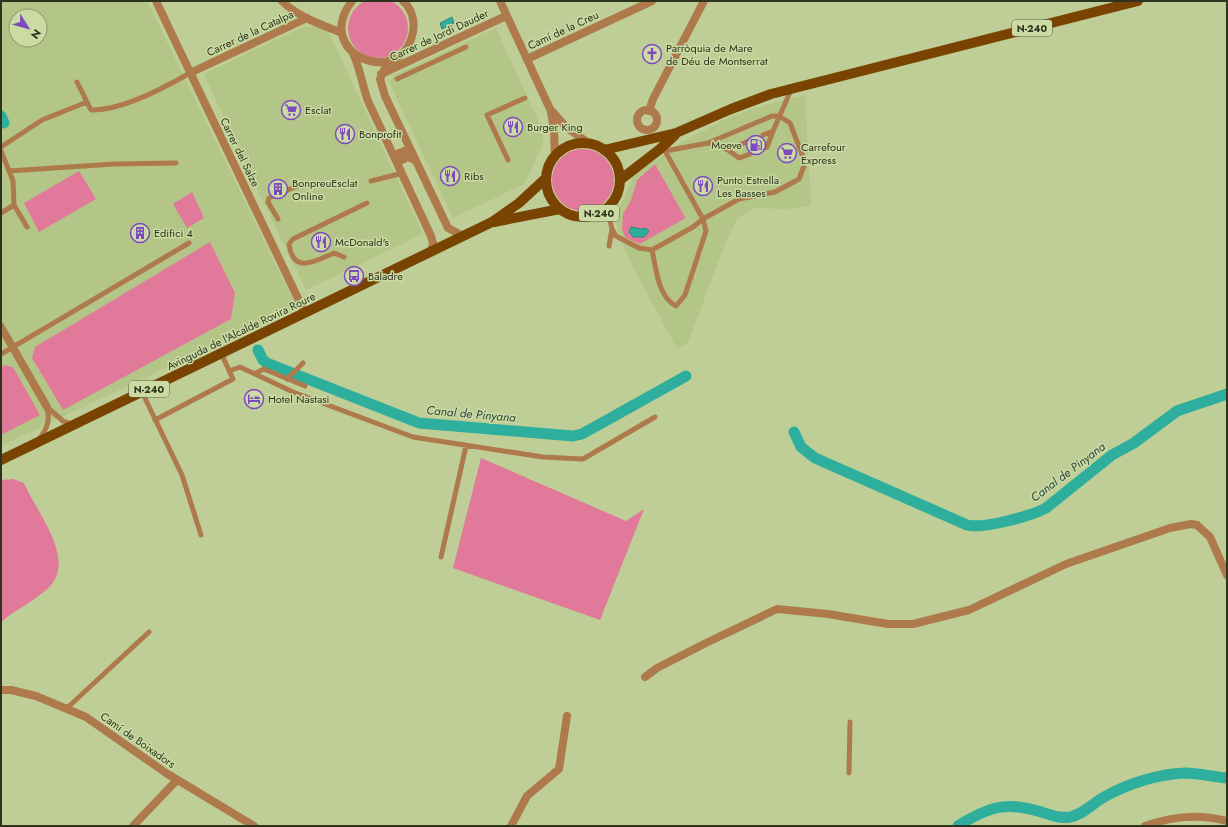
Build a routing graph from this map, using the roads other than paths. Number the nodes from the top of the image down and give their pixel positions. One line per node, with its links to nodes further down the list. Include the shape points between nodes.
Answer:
1 (156, 1): 16 (street, Carrer del Salze)
2 (282, 1): 10 (street)
3 (352, 1): 11 (street, via 342,21)
4 (403, 1): 15 (street, via 413,15 412,38 407,48)
5 (500, 1): 9 (street)
6 (652, 1): 14 (street, Camí de la Creu)
7 (704, 1): 24 (street)
8 (1138, 1): 20 (main road, N-240)
9 (506, 16): 14 (street); 17 (street, Carrer de Jordi Dauder)
10 (307, 18): 11 (street, Carrer de la Catalpa); 16 (street, Carrer de la Catalpa)
11 (342, 33): 13 (street)
12 (466, 47): 18 (lane)
13 (352, 51): 15 (street, via 368,61); 41 (street, via 366,96)
14 (527, 59): 23 (street)
15 (388, 61): 17 (street)
16 (190, 73): 22 (lane, via 162,90 106,110 91,110); 67 (street, Carrer del Salze)
17 (381, 74): 33 (street, via 385,96)
18 (397, 79)
19 (77, 82): 22 (lane)
20 (791, 89): 25 (lane); 27 (main road, N-240, via 751,101)
21 (525, 98): 43 (lane, via 487,115)
22 (87, 102): 32 (lane, via 42,120)
23 (550, 109): 31 (street, via 567,128); 40 (street)
24 (649, 111)
25 (779, 116): 26 (lane); 30 (lane, via 772,116); 57 (lane, via 790,123 803,157 804,166 799,179 775,192 739,199)
26 (773, 131): 28 (lane); 34 (lane, via 767,147)
27 (676, 134): 35 (main road, N-240); 36 (main road, N-240)
28 (763, 135)
29 (751, 140): 37 (lane)
30 (708, 143): 36 (lane); 37 (lane)
31 (590, 144): 35 (main road); 40 (main road, via 574,144)
32 (1, 147)
33 (410, 149): 41 (street); 42 (street)
34 (762, 149)
35 (604, 150): 48 (main road, via 616,163)
36 (662, 150): 48 (main road, N-240); 57 (lane)
37 (728, 150): 39 (lane, via 739,158)
38 (1, 151): 45 (lane)
39 (750, 154)
40 (555, 156): 47 (main road, N-240)
41 (396, 159): 42 (street); 46 (street)
42 (415, 160): 61 (street, via 448,228)
43 (508, 160)
44 (176, 163): 45 (lane)
45 (9, 171): 52 (lane, via 14,181)
46 (403, 173): 49 (lane); 65 (street, via 431,236)
47 (546, 178): 54 (main road, via 549,195); 58 (main road, N-240, via 519,204)
48 (620, 180): 53 (main road, N-240, via 616,196)
49 (371, 181)
50 (297, 186): 56 (lane, via 269,198 268,202)
51 (366, 203): 66 (lane, via 294,239 289,244 292,254 301,263 307,264 334,253)
52 (14, 205): 55 (lane); 59 (lane)
53 (610, 205): 54 (main road, N-240, via 589,217 576,217); 60 (lane)
54 (560, 209): 58 (main road, N-240)
55 (1, 213)
56 (278, 219)
57 (703, 219): 64 (lane, via 694,228); 64 (lane, via 706,232 685,294 676,306 668,300 659,282)
58 (492, 222): 61 (main road, Avinguda de l'Alcalde Rovira Roure / N-240)
59 (27, 227)
60 (612, 229): 63 (lane); 64 (lane, via 616,236 626,243)
61 (463, 236): 65 (main road, Avinguda de l'Alcalde Rovira Roure / N-240)
62 (189, 243): 69 (lane)
63 (609, 246)
64 (652, 250)
65 (431, 252): 67 (main road, Avinguda de l'Alcalde Rovira Roure / N-240)
66 (344, 257)
67 (304, 313): 70 (main road, Avinguda de l'Alcalde Rovira Roure / N-240)
68 (1, 327): 69 (street)
69 (13, 347): 71 (lane); 78 (street)
70 (221, 353): 73 (lane); 77 (main road, Avinguda de l'Alcalde Rovira Roure / N-240)
71 (1, 354)
72 (303, 363): 75 (lane)
73 (229, 371): 74 (lane, via 240,367); 80 (lane, via 233,379)
74 (256, 373): 75 (lane, via 264,370); 82 (lane, via 293,392 413,437)
75 (288, 378): 76 (lane)
76 (305, 386)
77 (142, 392): 80 (lane); 81 (main road, Avinguda de l'Alcalde Rovira Roure / N-240)
78 (47, 406): 81 (lane, via 63,422); 83 (lane, via 48,422 45,432)
79 (656, 417): 82 (lane, via 583,459 543,457)
80 (155, 420): 85 (lane, via 182,475)
81 (76, 424): 83 (main road, Avinguda de l'Alcalde Rovira Roure / N-240)
82 (466, 446): 86 (lane)
83 (24, 449): 84 (main road, Avinguda de l'Alcalde Rovira Roure / N-240)
84 (1, 460)
85 (201, 535)
86 (441, 556)
87 (1227, 575): 89 (street, via 1210,537 1197,525 1191,524 1170,528 1066,564 969,610 913,624 888,624 777,609 657,668)
88 (149, 632): 91 (lane)
89 (646, 677)
90 (1, 690): 91 (street, Camí de Boixadors, via 36,696)
91 (66, 709): 95 (street, Camí de Boixadors, via 86,717)
92 (567, 716): 99 (street, via 559,769 527,796)
93 (850, 722): 94 (lane)
94 (849, 773)
95 (177, 780): 97 (street); 98 (street, Camí de Boixadors)
96 (1227, 821): 100 (street, via 1188,816 1166,819)
97 (133, 826)
98 (254, 826)
99 (511, 826)
100 (1145, 826)

